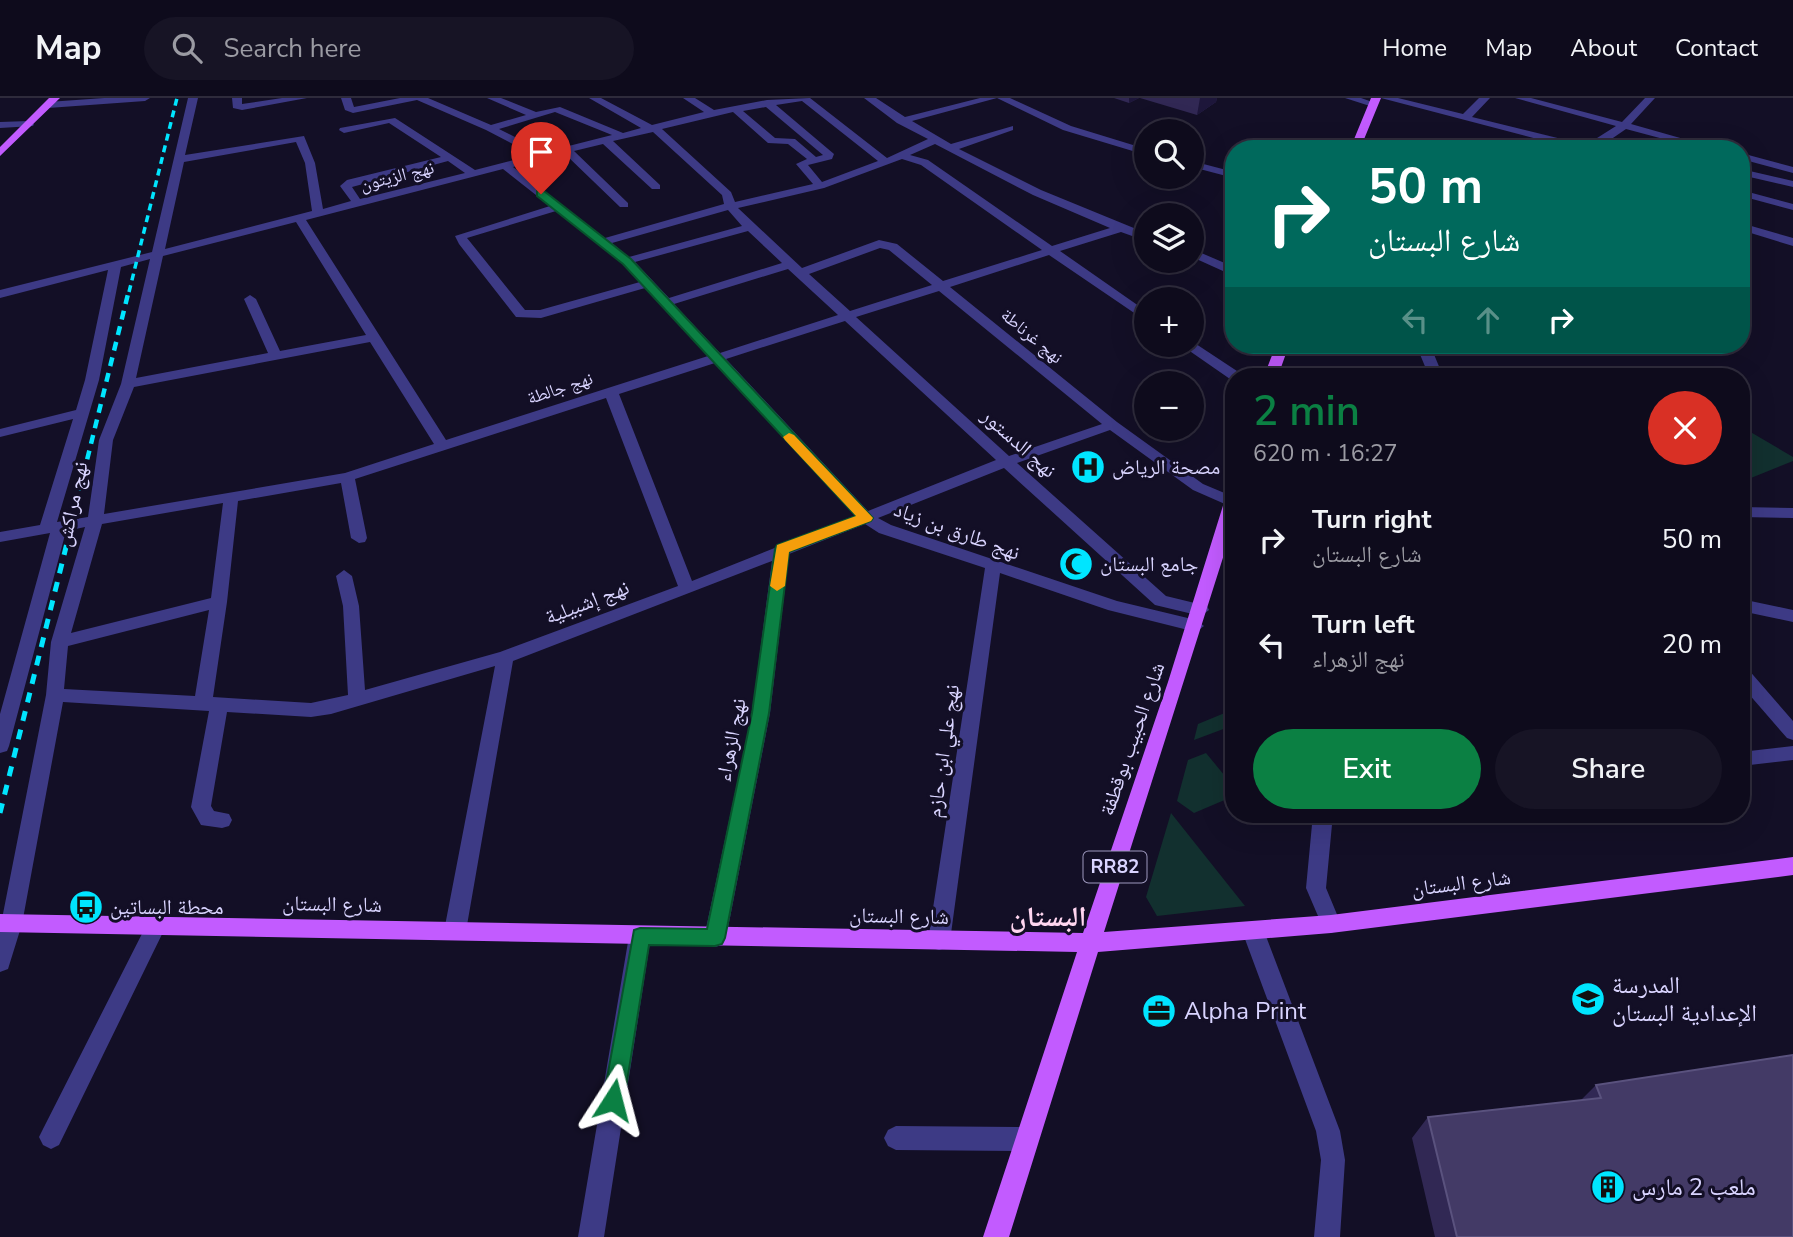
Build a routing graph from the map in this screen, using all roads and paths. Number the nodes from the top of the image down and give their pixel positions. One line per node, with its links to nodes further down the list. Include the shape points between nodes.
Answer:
1 (145, 98): 22 (street)
2 (193, 98): 55 (street, نهج مراكش)
3 (237, 98): 4 (street, via 239,107)
4 (304, 98): 24 (street)
5 (346, 98): 6 (street, via 353,110)
6 (417, 98): 35 (street)
7 (492, 98): 27 (street)
8 (594, 98): 36 (street, نهج الدستور)
9 (688, 98): 26 (street)
10 (804, 98): 20 (street, نهج الزيتون); 57 (street)
11 (869, 98): 30 (street)
12 (992, 98): 30 (street)
13 (1002, 98): 47 (street, via 1067,128)
14 (1350, 98): 21 (street)
15 (1386, 98): 29 (street)
16 (1485, 98): 29 (street)
17 (1520, 98): 23 (street)
18 (1562, 98): 23 (street)
19 (1650, 98): 34 (street)
20 (769, 101): 25 (street, نهج الزيتون); 56 (street, via 830,155)
21 (1375, 101): 43 (main road)
22 (52, 102): 32 (main road)
23 (1551, 106): 28 (street); 34 (street)
24 (311, 108)
25 (734, 108): 26 (street, نهج الزيتون); 56 (street, via 772,141 792,141)
26 (712, 113): 36 (street, نهج الزيتون)
27 (533, 114): 35 (street); 40 (street, via 560,110)
28 (1540, 114)
29 (1465, 118): 39 (street)
30 (901, 121): 42 (street)
31 (1531, 123): 39 (street)
32 (29, 124): 33 (street); 50 (main road)
33 (0, 125)
34 (1625, 125): 45 (street); 46 (street)
35 (490, 128): 52 (street)
36 (653, 128): 40 (street, نهج الزيتون); 71 (street, نهج الدستور, via 727,194)
37 (1009, 128): 48 (street)
38 (344, 130): 53 (street, via 391,120)
39 (1523, 132): 44 (street)
40 (622, 136): 41 (street, نهج الزيتون)
41 (605, 140): 49 (street, نهج الزيتون); 67 (street)
42 (935, 140): 48 (street); 51 (street)
43 (1359, 140)
44 (1554, 140)
45 (1603, 140)
46 (1681, 140)
47 (1134, 148)
48 (950, 149): 58 (street); 77 (street, via 1000,177)
49 (568, 151): 52 (street, نهج الزيتون); 70 (street)
50 (0, 153)
51 (902, 155): 57 (street); 58 (street)
52 (544, 156): 59 (street, نهج الزيتون)
53 (449, 158): 64 (street); 69 (street, via 351,182 346,186)
54 (1750, 158): 61 (street)
55 (181, 159): 74 (street, via 300,138 310,163); 83 (street, نهج مراكش)
56 (815, 161): 66 (street, via 801,164)
57 (886, 162): 66 (street)
58 (924, 162): 82 (street)
59 (507, 167): 64 (street, نهج الزيتون); 72 (street, نهج طارق بن زياد)
60 (1204, 167): 62 (street)
61 (1793, 170)
62 (1225, 173)
63 (1750, 174): 65 (street)
64 (476, 175): 69 (street, نهج الزيتون)
65 (1793, 184)
66 (820, 186): 71 (street)
67 (656, 187)
68 (1750, 195): 73 (street)
69 (358, 204): 74 (street, نهج الزيتون)
70 (624, 205)
71 (730, 206): 76 (street, نهج الدستور); 80 (street)
72 (558, 207): 80 (street, نهج طارق بن زياد); 89 (street, via 461,236 521,314 541,314)
73 (1793, 207)
74 (318, 215): 75 (street, نهج الزيتون)
75 (300, 219): 83 (street, نهج الزيتون); 96 (street)
76 (750, 227): 85 (street); 88 (street, نهج الدستور)
77 (1121, 228): 79 (street); 82 (street, نهج جالطة)
78 (1750, 229): 81 (street)
79 (1134, 233)
80 (604, 242): 85 (street, نهج طارق بن زياد)
81 (1793, 242)
82 (1052, 251): 90 (street, نهج جالطة); 94 (street)
83 (159, 254): 86 (street, نهج الزيتون); 101 (street, نهج مراكش)
84 (1204, 258): 87 (street)
85 (627, 261): 89 (street, نهج طارق بن زياد)
86 (115, 265): 91 (street, نهج الزيتون); 103 (street)
87 (1225, 268)
88 (796, 269): 90 (street, نهج غرناطة, via 885,244); 93 (street); 95 (street, نهج الدستور)
89 (649, 283): 93 (street, نهج طارق بن زياد)
90 (943, 285): 95 (street, نهج جالطة); 104 (street, نهج غرناطة)
91 (0, 294)
92 (250, 299): 97 (street)
93 (666, 303): 99 (street, نهج طارق بن زياد)
94 (1134, 309)
95 (849, 317): 99 (street, نهج جالطة); 107 (street, نهج الدستور)
96 (373, 337): 97 (street); 106 (street)
97 (275, 355): 101 (street)
98 (1204, 356): 100 (street)
99 (716, 359): 102 (street, نهج جالطة); 113 (street, نهج طارق بن زياد)
100 (1225, 369)
101 (128, 384): 114 (street, نهج مراكش, via 106,440)
102 (611, 392): 106 (street, نهج جالطة); 122 (street)
103 (83, 412): 105 (street); 115 (street)
104 (1112, 425): 107 (street, نهج إشبيلية); 109 (street, نهج غرناطة, via 1198,487)
105 (0, 433)
106 (442, 446): 108 (street, نهج جالطة)
107 (1008, 461): 113 (street, نهج إشبيلية); 126 (street, نهج الدستور, via 1161,601)
108 (347, 477): 110 (street, نهج جالطة); 118 (street)
109 (1225, 498)
110 (231, 499): 114 (street, نهج جالطة); 123 (street)
111 (1750, 512): 112 (street)
112 (1793, 513)
113 (866, 518): 119 (street, نهج إشبيلية); 120 (street, نهج طارق بن زياد, via 885,529)
114 (95, 520): 115 (street, نهج جالطة); 127 (street, نهج مراكش)
115 (53, 528): 117 (street, نهج جالطة); 134 (street, via 51,565)
116 (1225, 528): 126 (main road, شارع الحبيب بوقطفة / RR82)
117 (0, 537)
118 (359, 538)
119 (782, 549): 122 (street, نهج إشبيلية); 146 (street, نهج الزهراء, via 761,713)
120 (993, 566): 126 (street, نهج طارق بن زياد, via 1114,607); 147 (street, نهج علي ابن حازم)
121 (344, 576): 131 (street, via 351,607)
122 (687, 589): 128 (street, نهج إشبيلية)
123 (219, 602): 127 (street); 132 (street)
124 (1750, 607): 125 (street)
125 (1793, 616)
126 (1198, 618): 148 (main road, شارع الحبيب بوقطفة / RR82)
127 (60, 642): 130 (street, نهج مراكش)
128 (505, 657): 131 (street, نهج إشبيلية); 143 (street)
129 (1750, 685): 133 (street)
130 (55, 695): 132 (street, نهج إشبيلية); 140 (street, نهج مراكش)
131 (357, 700): 132 (street, نهج إشبيلية, via 311,710)
132 (211, 702): 137 (street, via 201,807 208,819)
133 (1793, 733)
134 (0, 746)
135 (1793, 753): 136 (street)
136 (1750, 758)
137 (222, 820)
138 (1322, 823): 142 (street, via 1315,888)
139 (1793, 866): 142 (main road, شارع البستان)
140 (6, 923): 141 (main road, شارع البستان); 149 (street, نهج مراكش)
141 (157, 924): 143 (main road, شارع البستان); 150 (street)
142 (1331, 924): 144 (main road, شارع البستان)
143 (455, 931): 145 (main road, شارع البستان)
144 (1253, 931): 148 (main road, شارع البستان); 155 (street, via 1328,1131 1333,1160)
145 (640, 936): 146 (main road, شارع البستان); 153 (street)
146 (715, 938): 147 (main road, شارع البستان)
147 (939, 941): 148 (main road, شارع البستان)
148 (1089, 943): 152 (main road, شارع الحبيب بوقطفة / RR82)
149 (0, 962)
150 (51, 1137)
151 (896, 1138): 152 (street)
152 (1026, 1139): 154 (main road, شارع الحبيب بوقطفة / RR82)
153 (591, 1237)
154 (996, 1237)
155 (1327, 1237)

